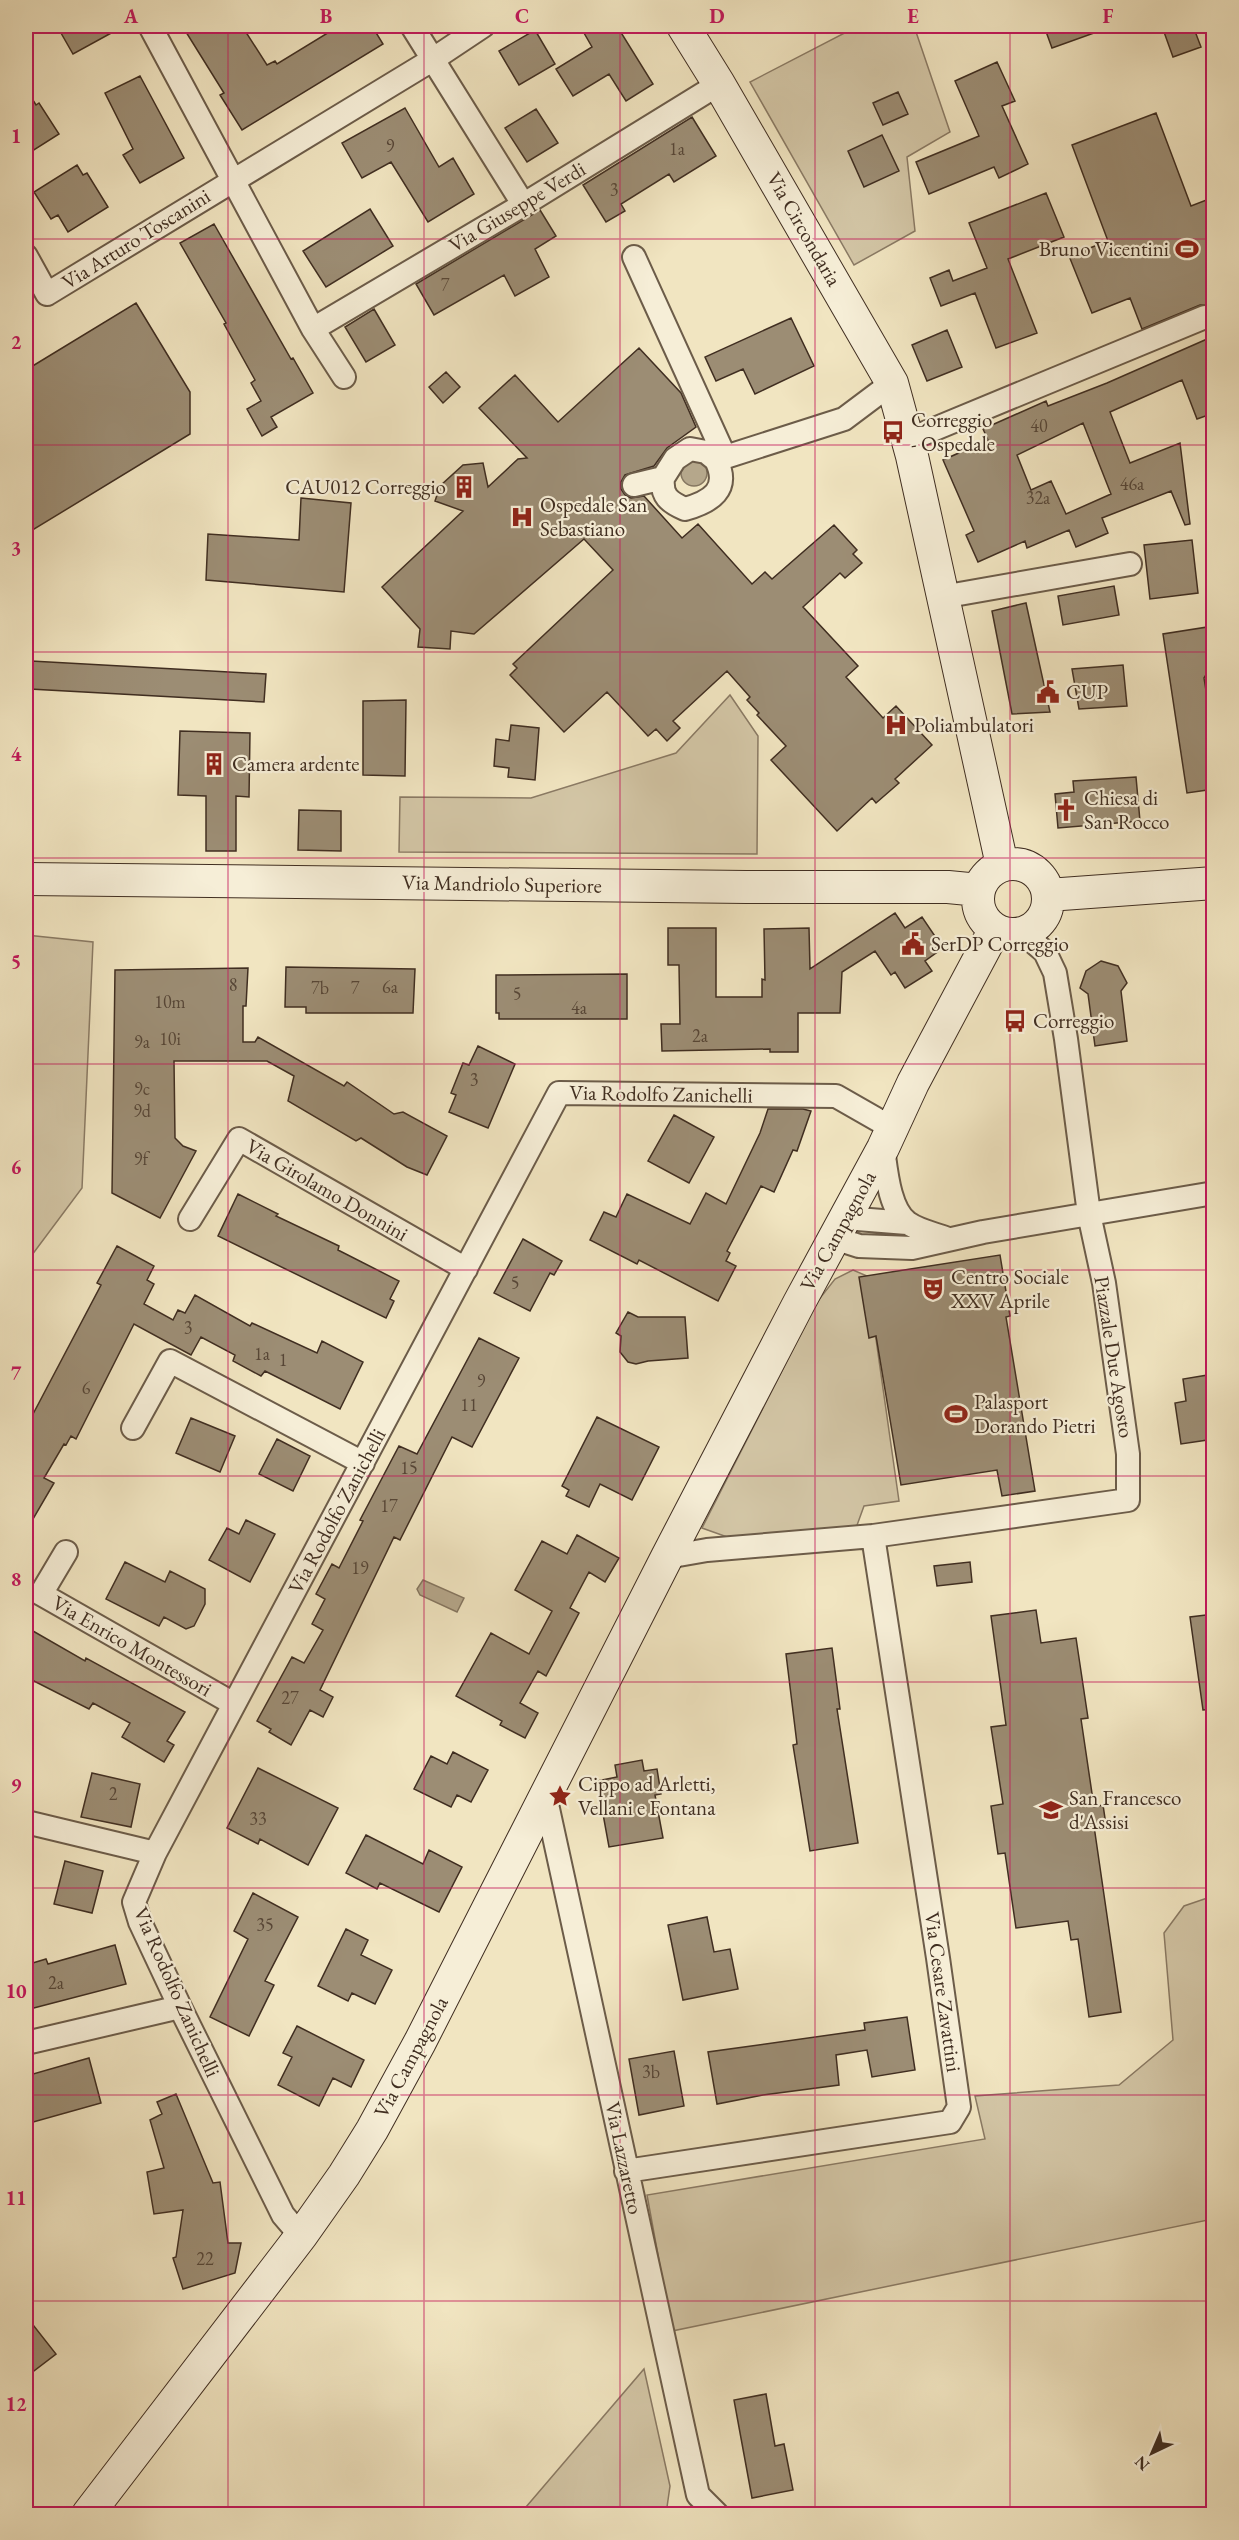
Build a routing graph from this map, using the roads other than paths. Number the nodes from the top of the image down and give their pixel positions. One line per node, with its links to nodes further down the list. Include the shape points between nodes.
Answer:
1 (150, 26): 7 (street, Via Arturo Toscanini)
2 (412, 26): 5 (street)
3 (483, 26): 5 (street, Via Arturo Toscanini)
4 (683, 26): 6 (main road, Via Circondaria)
5 (432, 60): 7 (street, Via Arturo Toscanini); 8 (street)
6 (720, 84): 12 (street, Via Giuseppe Verdi); 14 (main road, Via Circondaria)
7 (232, 180): 9 (street, Via Arturo Toscanini, via 47,294); 12 (street, Via Arturo Toscanini)
8 (520, 199)
9 (26, 256)
10 (634, 257): 16 (street)
11 (1205, 317): 15 (street)
12 (314, 329): 13 (street, Via Arturo Toscanini)
13 (344, 377)
14 (892, 382): 15 (main road, Via Circondaria); 16 (street, via 844,418)
15 (908, 440): 20 (main road, Via Circondaria)
16 (721, 459): 17 (street, via 690,449 675,459); 17 (street, via 718,490 704,504 685,509 669,502 662,489)
17 (663, 478): 18 (street)
18 (634, 485)
19 (1130, 564): 20 (street)
20 (942, 597): 21 (main road, Via Circondaria)
21 (1002, 865): 24 (main road, via 985,877); 25 (main road, via 1032,869 1045,884)
22 (26, 879): 24 (main road, Via Mandriolo Superiore)
23 (1214, 883): 25 (main road)
24 (979, 890): 26 (main road, via 979,909 985,921)
25 (1048, 895): 26 (main road, via 1048,906 1034,927)
26 (1009, 931): 27 (main road, Via Campagnola, via 913,1083); 29 (street, Piazzale Due Agosto, via 1045,952 1054,973)
27 (888, 1138): 31 (street, via 888,1185); 32 (main road, Via Campagnola); 34 (street, Via Rodolfo Zanichelli, via 836,1096 559,1093)
28 (1214, 1193): 29 (street)
29 (1089, 1214): 33 (street); 37 (street, Piazzale Due Agosto, via 1104,1283 1128,1454 1128,1500)
30 (190, 1219): 34 (street, Via Girolamo Donnini, via 239,1139)
31 (907, 1223): 32 (street); 33 (street)
32 (840, 1228): 33 (street, via 859,1246 912,1248); 38 (main road, Via Campagnola)
33 (948, 1239)
34 (466, 1269): 36 (street, Via Rodolfo Zanichelli)
35 (133, 1428): 36 (street, via 170,1361)
36 (363, 1463): 40 (street, Via Rodolfo Zanichelli)
37 (873, 1536): 38 (street, via 707,1550); 46 (street, Via Cesare Zavattini, via 959,2108 950,2122)
38 (674, 1544): 41 (main road, Via Campagnola)
39 (66, 1552): 40 (street, Via Enrico Montessori, via 41,1594)
40 (234, 1704): 43 (street, Via Rodolfo Zanichelli)
41 (545, 1795): 46 (street, Via Lazzaretto); 47 (main road, Via Campagnola, via 372,2130)
42 (26, 1822): 43 (street)
43 (155, 1853): 44 (street, Via Rodolfo Zanichelli, via 134,1902)
44 (180, 2007): 45 (street); 47 (street, Via Rodolfo Zanichelli, via 283,2215)
45 (26, 2043)
46 (626, 2171): 49 (street, Via Lazzaretto, via 698,2495)
47 (301, 2236): 48 (main road, Via Campagnola)
48 (88, 2514)
49 (717, 2514)

